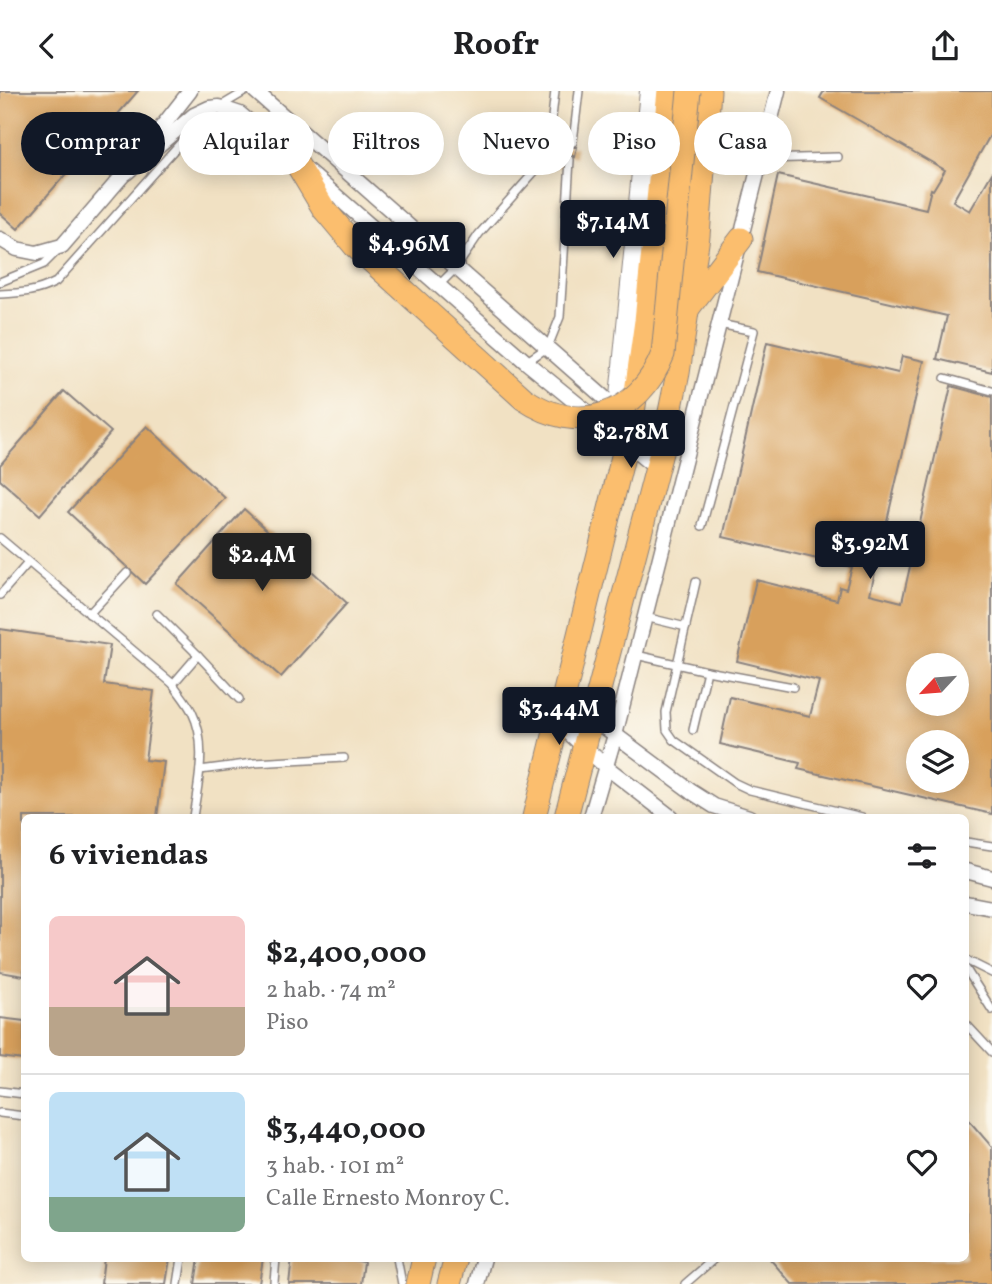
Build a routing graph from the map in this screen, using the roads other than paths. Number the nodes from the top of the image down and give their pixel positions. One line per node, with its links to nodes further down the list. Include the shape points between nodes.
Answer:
1 (190, 91): 14 (street)
2 (246, 91): 11 (lane)
3 (254, 91): 27 (street)
4 (555, 91): 27 (lane, via 550,135 536,170 479,234)
5 (579, 91): 15 (lane)
6 (649, 91): 37 (street)
7 (669, 91): 37 (main road, via 646,321)
8 (689, 91): 20 (main road, bridge, via 663,354 642,391 606,414 582,418 557,415 524,399 355,246)
9 (709, 91): 31 (main road, via 702,198)
10 (778, 91): 13 (street)
11 (219, 107): 12 (street); 16 (street, via 194,115); 30 (lane, via 183,139 56,282 30,292)
12 (234, 112)
13 (773, 112)
14 (165, 123)
15 (574, 134)
16 (165, 140)
17 (838, 157): 18 (lane)
18 (792, 158)
19 (124, 175): 26 (street)
20 (304, 175)
21 (312, 175): 29 (street)
22 (569, 175): 33 (lane, via 560,317)
23 (757, 175): 25 (street)
24 (0, 239): 26 (street, via 37,253)
25 (741, 239): 31 (main road); 32 (street)
26 (62, 246): 28 (lane, via 44,264)
27 (456, 268): 29 (lane); 33 (street)
28 (0, 282)
29 (439, 285): 34 (street)
30 (0, 294)
31 (687, 310): 39 (main road)
32 (719, 324): 41 (lane, via 754,331); 49 (street)
33 (548, 347): 34 (lane); 37 (street)
34 (526, 362): 38 (street)
35 (945, 377): 36 (lane)
36 (992, 391)
37 (625, 415): 38 (main road); 39 (street)
38 (620, 439): 40 (street); 57 (main road)
39 (664, 441): 40 (main road)
40 (656, 468): 59 (main road)
41 (702, 526)
42 (0, 538): 43 (lane)
43 (28, 563): 46 (lane); 47 (lane)
44 (127, 573): 47 (lane)
45 (696, 582): 50 (lane)
46 (0, 595)
47 (89, 614): 55 (lane)
48 (157, 614): 51 (lane)
49 (645, 617): 50 (lane); 52 (street)
50 (685, 627): 53 (lane)
51 (198, 655): 55 (lane); 58 (lane)
52 (636, 655): 53 (lane); 62 (street)
53 (677, 664): 54 (lane); 73 (lane, via 666,712 667,730 674,740 750,790)
54 (707, 671): 56 (lane); 61 (lane)
55 (173, 684): 66 (lane, via 199,731)
56 (793, 687)
57 (564, 696): 59 (street); 60 (main road)
58 (239, 699)
59 (591, 715): 62 (street); 63 (main road)
60 (556, 722): 63 (street); 68 (main road)
61 (693, 730)
62 (615, 735): 65 (street); 72 (street, via 714,806)
63 (584, 746): 65 (street); 69 (main road)
64 (344, 758): 66 (lane)
65 (605, 767): 70 (street); 71 (street)
66 (200, 770): 67 (lane)
67 (193, 814)
68 (535, 814)
69 (567, 814)
70 (592, 814)
71 (667, 814)
72 (739, 814)
73 (850, 814)
74 (969, 842): 75 (lane)
75 (992, 846)
76 (969, 872): 77 (street)
77 (992, 878)
78 (969, 903): 79 (street)
79 (992, 908)
80 (969, 962): 82 (lane)
81 (969, 973): 83 (lane)
82 (992, 973)
83 (992, 1010)
84 (969, 1030): 85 (lane)
85 (992, 1052)
86 (0, 1091): 87 (lane)
87 (21, 1094)
88 (0, 1113): 89 (lane)
89 (21, 1116)
90 (181, 1262): 98 (lane)
91 (276, 1262): 97 (lane)
92 (398, 1262): 99 (lane)
93 (423, 1262): 100 (main road)
94 (455, 1262): 101 (main road)
95 (483, 1262): 102 (street)
96 (710, 1262): 103 (lane)
97 (274, 1282)
98 (178, 1284)
99 (402, 1284)
100 (418, 1284)
101 (449, 1284)
102 (477, 1284)
103 (685, 1284)

